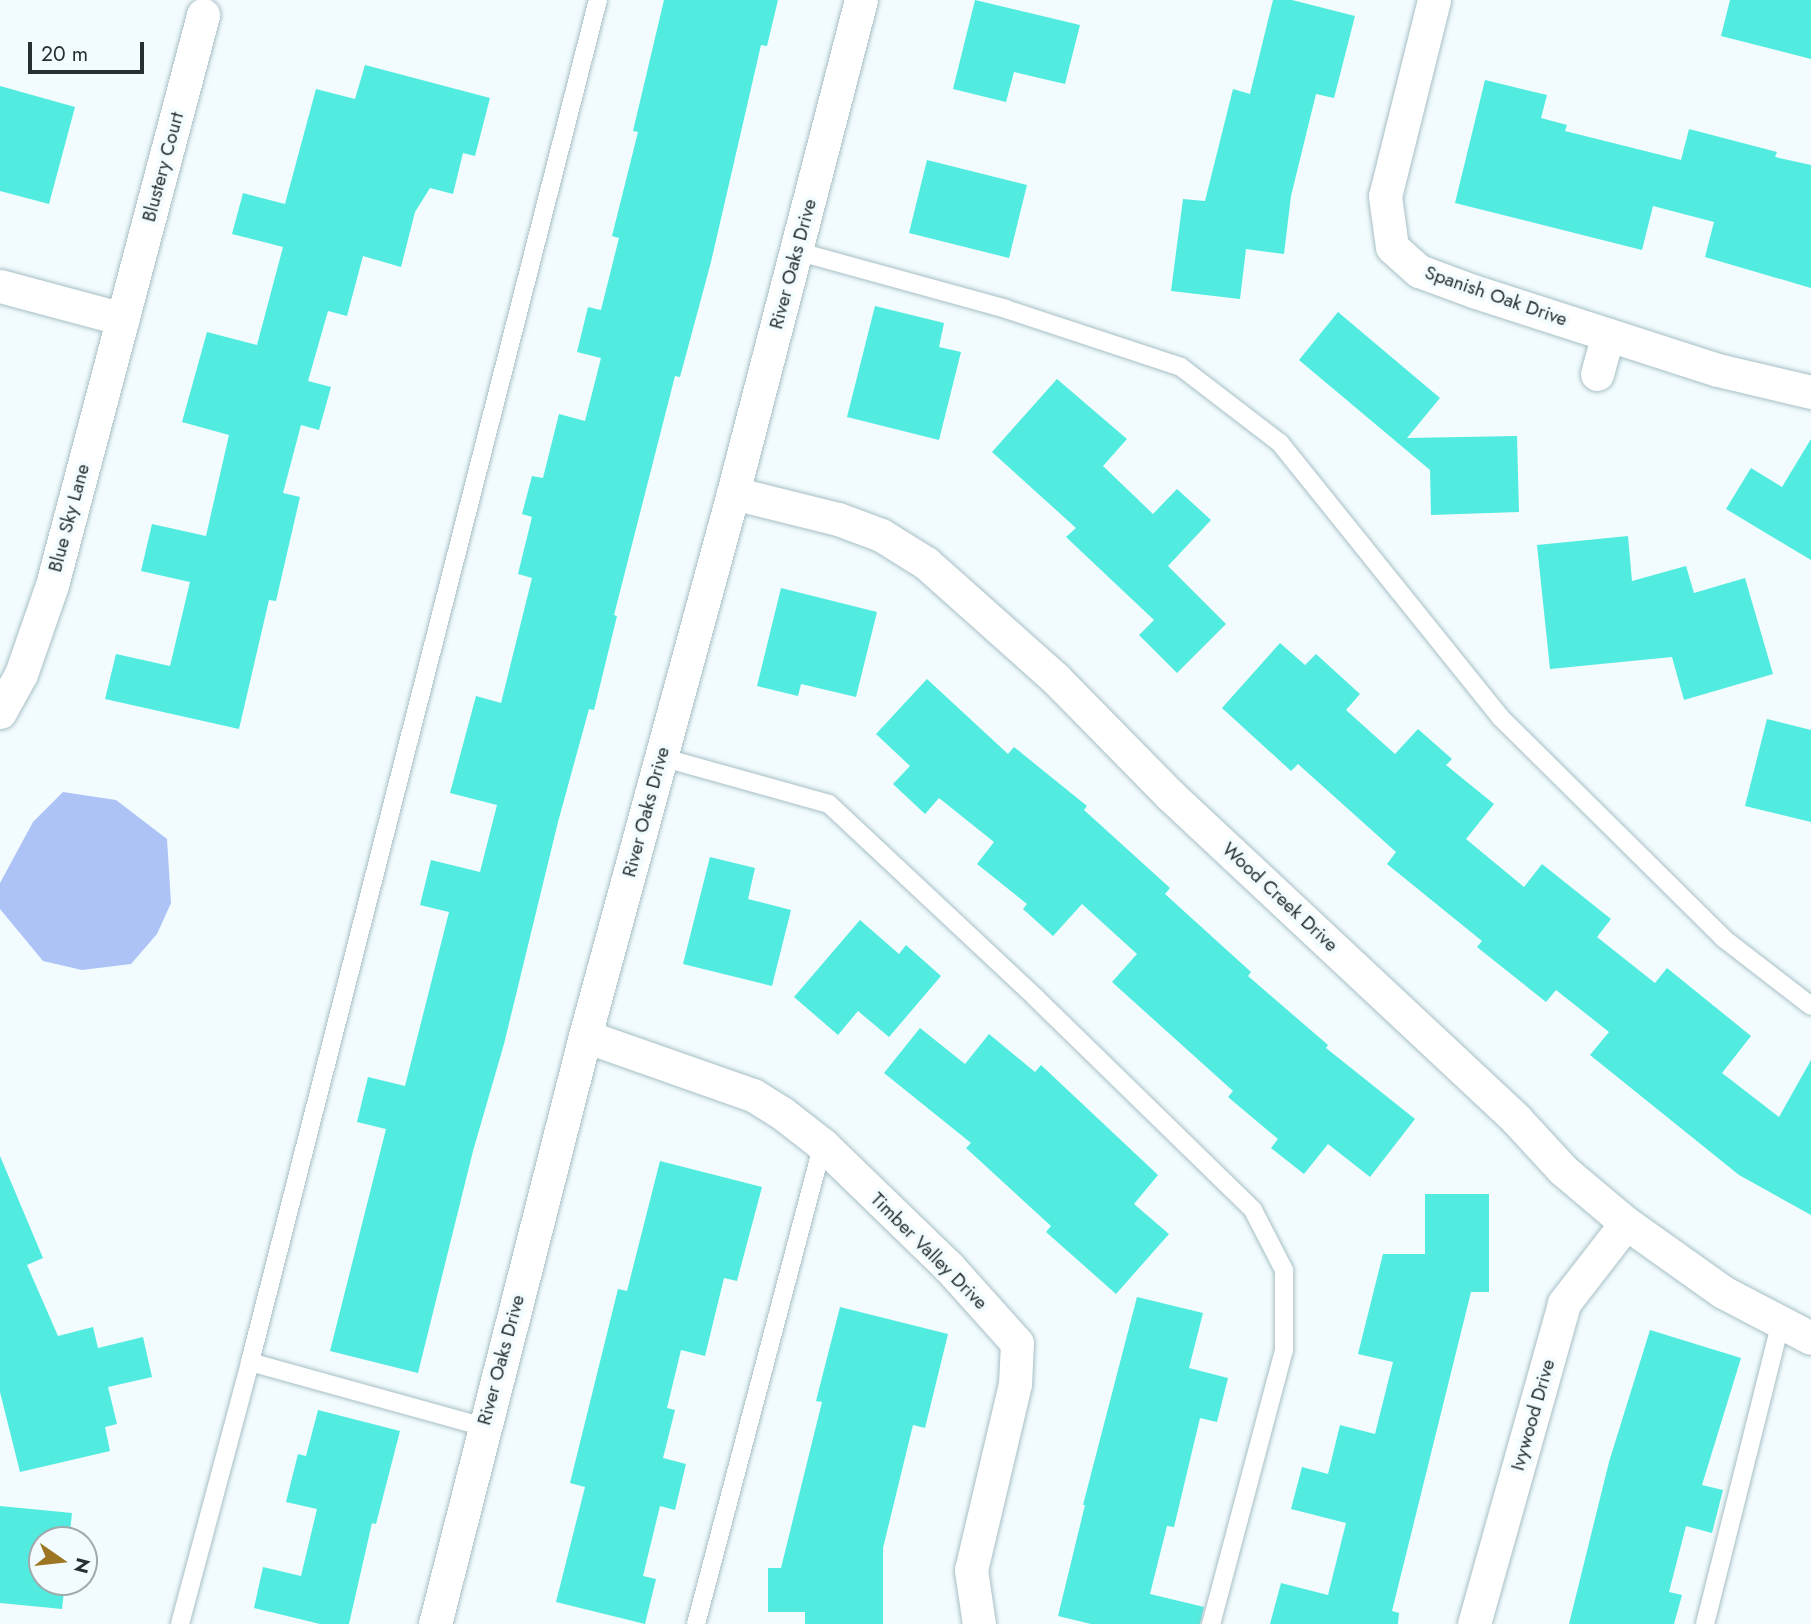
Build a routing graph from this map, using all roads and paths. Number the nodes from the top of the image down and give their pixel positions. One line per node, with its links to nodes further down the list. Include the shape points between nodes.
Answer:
1 (598, 0): 20 (lane)
2 (861, 0): 5 (street, River Oaks Drive)
3 (1434, 0): 8 (street, Spanish Oak Drive, via 1385,196 1392,247 1419,271)
4 (203, 15): 7 (street, Blustery Court)
5 (796, 251): 11 (street, River Oaks Drive); 14 (lane, via 1006,309 1181,367 1280,443 1500,717 1723,938)
6 (0, 286): 7 (street)
7 (123, 319): 12 (street, Blue Sky Lane, via 52,585 21,674)
8 (1608, 334): 9 (street); 10 (street, Spanish Oak Drive, via 1718,370)
9 (1597, 374)
10 (1811, 392)
11 (733, 492): 13 (street, River Oaks Drive); 17 (street, Wood Creek Drive, via 838,519 881,535 926,563 1055,678 1170,795 1516,1119 1563,1170)
12 (0, 712)
13 (661, 757): 15 (street, River Oaks Drive); 26 (lane, via 829,804 1253,1210 1284,1270 1284,1350)
14 (1811, 1006)
15 (585, 1036): 16 (street, Timber Valley Drive, via 753,1095); 21 (street, River Oaks Drive)
16 (823, 1146): 24 (lane); 25 (street, Timber Valley Drive, via 948,1266 1017,1343 1015,1384 971,1570)
17 (1626, 1223): 18 (street, Wood Creek Drive, via 1723,1292); 27 (street, Ivywood Drive, via 1564,1303)
18 (1781, 1322): 19 (street, Wood Creek Drive); 28 (lane)
19 (1811, 1338)
20 (250, 1362): 21 (lane); 22 (lane)
21 (484, 1427): 23 (street, River Oaks Drive)
22 (180, 1624)
23 (435, 1624)
24 (696, 1624)
25 (979, 1624)
26 (1210, 1624)
27 (1474, 1624)
28 (1705, 1624)

